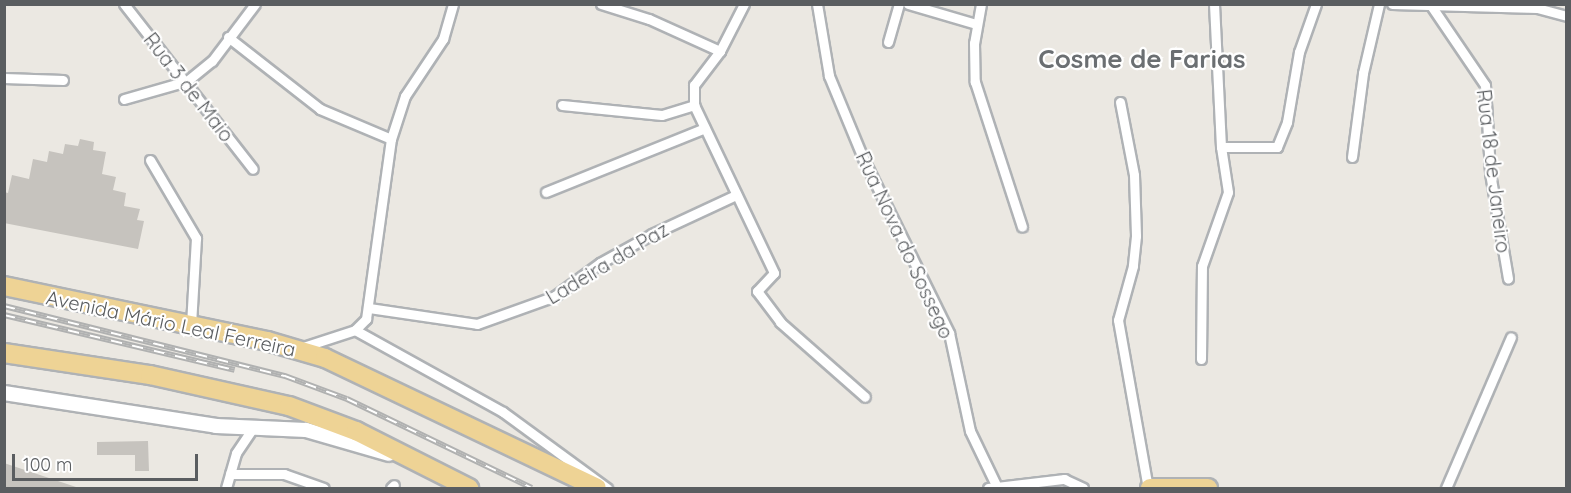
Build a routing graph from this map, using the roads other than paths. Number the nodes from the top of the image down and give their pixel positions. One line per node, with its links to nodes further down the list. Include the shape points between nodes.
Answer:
1 (124, 4): 23 (street, Rua 3 de Maio)
2 (255, 4): 18 (street)
3 (453, 4): 29 (street, via 443,39 405,96)
4 (601, 4): 20 (street, via 649,19)
5 (744, 4): 20 (street)
6 (817, 4): 52 (street, Rua Nova do Sossego, via 829,76 863,158 949,333 970,431)
7 (899, 4): 19 (street)
8 (909, 4): 17 (street)
9 (981, 4): 17 (street)
10 (1214, 4): 30 (street)
11 (1316, 4): 30 (street, via 1299,52 1287,123 1277,147)
12 (1380, 4): 31 (street, via 1362,73)
13 (1392, 4): 15 (street)
14 (1453, 6): 15 (street); 16 (street, via 1538,8)
15 (1432, 7): 37 (street, Rua 18 de Janeiro, via 1478,72 1488,97 1490,173)
16 (1566, 16)
17 (976, 24): 36 (street, via 977,88)
18 (228, 37): 23 (street, via 212,61); 29 (street, via 320,109)
19 (888, 42)
20 (720, 51): 27 (street, via 694,85)
21 (4, 78): 22 (street)
22 (63, 80)
23 (187, 81): 24 (street); 33 (street, Rua 3 de Maio)
24 (124, 99)
25 (1120, 102): 59 (street, via 1134,175 1136,244 1118,320)
26 (562, 105): 27 (street, via 654,115)
27 (694, 105): 28 (street)
28 (705, 129): 34 (street); 35 (street)
29 (391, 139): 39 (street, via 371,264)
30 (1221, 147): 45 (street, via 1228,192 1202,266)
31 (1352, 157)
32 (150, 160): 40 (street, via 196,238)
33 (253, 169)
34 (546, 192)
35 (735, 195): 39 (street, Ladeira da Paz, via 634,244 555,296 477,324); 47 (street, via 774,273 757,291 767,308)
36 (1022, 227)
37 (1508, 278)
38 (4, 286): 40 (highway, Avenida Mário Leal Ferreira)
39 (369, 308): 41 (street)
40 (191, 326): 43 (highway, Avenida Mário Leal Ferreira)
41 (355, 330): 43 (street); 57 (street, via 513,418)
42 (1511, 337): 61 (street)
43 (296, 349): 56 (highway, Avenida Mário Leal Ferreira, via 356,371)
44 (4, 353): 49 (highway, via 150,375 289,406 356,431)
45 (1201, 359)
46 (4, 393): 48 (main road)
47 (865, 397)
48 (252, 429): 49 (main road, via 306,430); 50 (street, via 242,441)
49 (407, 458): 55 (highway)
50 (230, 474): 51 (street, via 284,474); 53 (street)
51 (314, 486): 54 (street)
52 (992, 487): 58 (street, via 1064,479)
53 (226, 489)
54 (324, 489)
55 (469, 489)
56 (597, 489)
57 (607, 489)
58 (1083, 489)
59 (1149, 489): 60 (highway)
60 (1208, 489)
61 (1446, 489)

